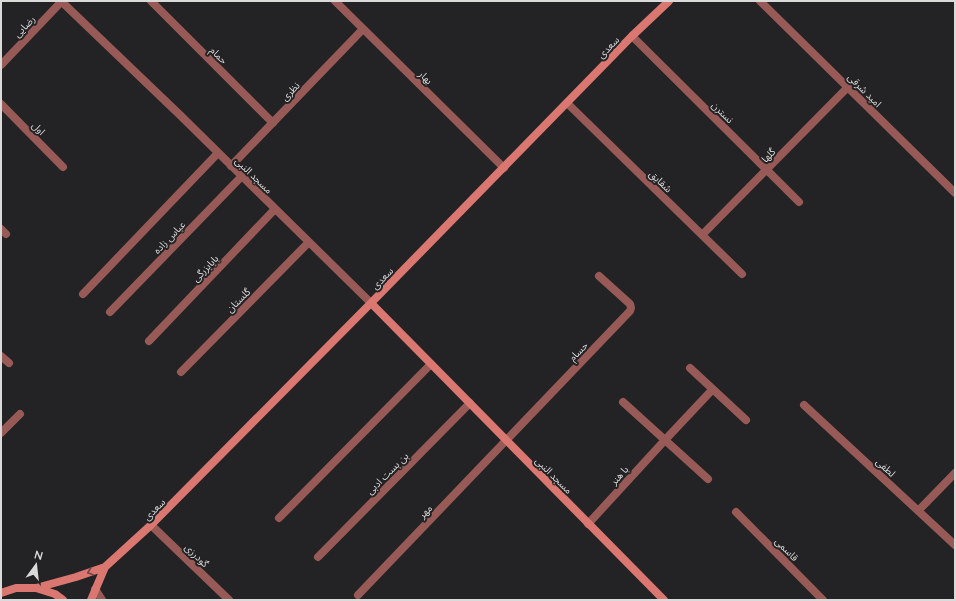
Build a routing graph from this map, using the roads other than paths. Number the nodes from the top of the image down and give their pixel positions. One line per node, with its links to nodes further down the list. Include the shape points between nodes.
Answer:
1 (62, 1): 8 (street, رضایی); 13 (street, مسجد النبی)
2 (151, 1): 12 (street, حمام)
3 (335, 1): 6 (street, بهار)
4 (669, 1): 7 (main road, سعدی)
5 (760, 1): 9 (street, امید شرقی)
6 (363, 29): 12 (street, نظری); 16 (street, بهار)
7 (632, 36): 10 (main road, سعدی); 17 (street, نسترن)
8 (1, 65)
9 (848, 87): 17 (street, گلها); 19 (street, امید شرقی)
10 (566, 103): 16 (main road, سعدی); 22 (street, شقایق)
11 (1, 104): 15 (street, اول)
12 (272, 123): 14 (street, نظری)
13 (218, 153): 14 (street, مسجد النبی); 26 (street)
14 (231, 166): 18 (street, مسجد النبی)
15 (63, 167)
16 (504, 168): 27 (main road, سعدی)
17 (767, 170): 20 (street, نسترن); 22 (street, گلها)
18 (242, 176): 21 (street, مسجد النبی); 28 (street, عباس زاده)
19 (954, 190)
20 (799, 202)
21 (275, 209): 23 (street, مسجد النبی); 29 (street, بابابزرگی)
22 (702, 235): 24 (street, شقایق)
23 (309, 242): 27 (street, مسجد النبی); 34 (street, گلستان)
24 (742, 274)
25 (599, 276): 43 (street, حسام, via 630,304 630,311)
26 (83, 294)
27 (371, 304): 32 (main road, مسجد النبی); 50 (main road, سعدی)
28 (110, 312)
29 (149, 341)
30 (1, 356): 31 (street)
31 (9, 363)
32 (431, 364): 37 (main road, مسجد النبی); 48 (street)
33 (690, 368): 35 (street)
34 (181, 372)
35 (712, 390): 40 (street); 42 (street, با هنر)
36 (623, 402): 42 (street)
37 (470, 403): 43 (main road, مسجد النبی); 52 (street, بن بست ادبی)
38 (804, 405): 46 (street, لطفی)
39 (20, 414): 41 (street)
40 (746, 420)
41 (1, 433)
42 (665, 440): 45 (street); 49 (street, با هنر)
43 (506, 441): 49 (main road, مسجد النبی); 57 (street, مهر)
44 (955, 472): 46 (street)
45 (708, 479)
46 (918, 511): 51 (street, لطفی)
47 (736, 512): 63 (street, قاسمی)
48 (279, 518)
49 (588, 524): 62 (main road, مسجد النبی)
50 (151, 526): 53 (main road, سعدی); 61 (street, گودرزی)
51 (955, 545)
52 (318, 557)
53 (105, 567): 54 (main road, سعدی, one-way to 54); 55 (main road, سعدی)
54 (36, 588): 56 (main road, via 16,588); 58 (main road, via 55,594)
55 (95, 589): 59 (main road, سعدی); 60 (street)
56 (1, 593)
57 (358, 595)
58 (63, 600)
59 (90, 600)
60 (102, 600)
61 (230, 600)
62 (664, 600)
63 (823, 600)

